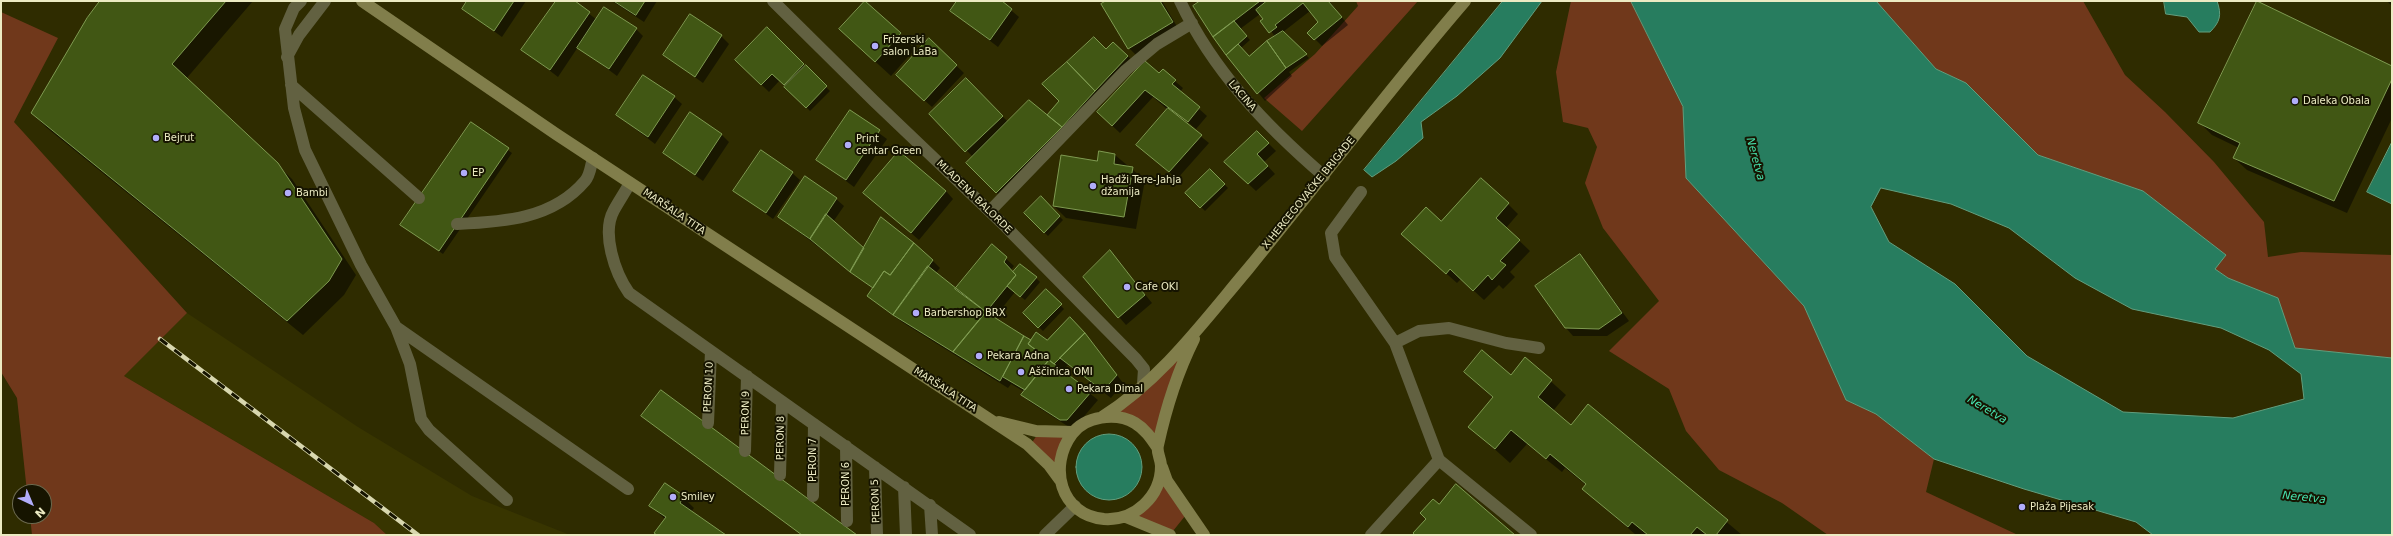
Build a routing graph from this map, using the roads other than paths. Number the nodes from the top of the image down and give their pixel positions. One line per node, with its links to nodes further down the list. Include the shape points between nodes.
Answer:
1 (301, 1): 8 (street, via 294,8 285,29)
2 (325, 1): 8 (street, via 299,35)
3 (362, 1): 10 (street, MARŠALA TITA)
4 (773, 1): 15 (street, MLADENA BALORDE)
5 (1180, 1): 7 (street, LACINA)
6 (1466, 1): 11 (street, X HERCEGOVAČKE BRIGADE, via 1418,56)
7 (1192, 23): 11 (street, LACINA, via 1223,74 1260,117); 15 (street, via 1157,44 1126,70)
8 (287, 57): 9 (street)
9 (291, 85): 14 (street); 17 (street, via 294,108 306,150 361,265)
10 (593, 158): 12 (street, MARŠALA TITA); 16 (street, via 586,180 559,203 534,215 511,220)
11 (1324, 176): 18 (street, X HERCEGOVAČKE BRIGADE)
12 (630, 183): 21 (street, via 614,210 609,228 613,260 619,279 629,293); 26 (street, MARŠALA TITA)
13 (1361, 192): 19 (street, via 1331,233 1335,257)
14 (419, 198)
15 (990, 211): 23 (street, MLADENA BALORDE, via 1136,359 1144,369)
16 (457, 224)
17 (396, 327): 39 (street); 41 (street, via 410,364 421,419 429,430)
18 (1200, 329): 23 (street, X HERCEGOVAČKE BRIGADE); 31 (street, X HERCEGOVAČKE BRIGADE, via 1175,379)
19 (1395, 343): 20 (street, via 1419,332 1449,328 1506,343); 33 (street)
20 (1539, 348)
21 (711, 351): 22 (street); 27 (street, PERON 10)
22 (747, 376): 24 (street); 32 (street, PERON 9)
23 (1143, 384): 25 (street, X HERCEGOVAČKE BRIGADE, via 1118,407)
24 (782, 402): 28 (street); 36 (street, PERON 8)
25 (1102, 417): 29 (street, via 1086,422); 31 (street, via 1119,417 1135,423 1148,433)
26 (989, 419): 29 (street, MARŠALA TITA, via 1036,431); 37 (street, MARŠALA TITA, via 1027,444 1049,465)
27 (708, 423)
28 (814, 424): 30 (street); 40 (street, PERON 7)
29 (1073, 432): 37 (street, via 1063,446 1059,462)
30 (846, 446): 35 (street); 45 (street, PERON 6)
31 (1157, 448): 34 (street)
32 (745, 451)
33 (1438, 460): 54 (street); 55 (street)
34 (1161, 464): 44 (street, via 1159,481 1152,496 1141,509); 53 (street, via 1167,481)
35 (875, 467): 38 (street); 47 (street, PERON 5)
36 (780, 475)
37 (1060, 480): 43 (street, via 1068,498)
38 (904, 487): 42 (street); 48 (street)
39 (628, 489)
40 (813, 496)
41 (507, 500)
42 (930, 505): 46 (street); 49 (street)
43 (1075, 506): 44 (street, via 1086,514 1099,518); 51 (street)
44 (1126, 517): 52 (street)
45 (847, 521)
46 (955, 529): 50 (street)
47 (877, 535)
48 (906, 535)
49 (932, 535)
50 (970, 535)
51 (1045, 535)
52 (1170, 535)
53 (1204, 535)
54 (1371, 535)
55 (1531, 535)

